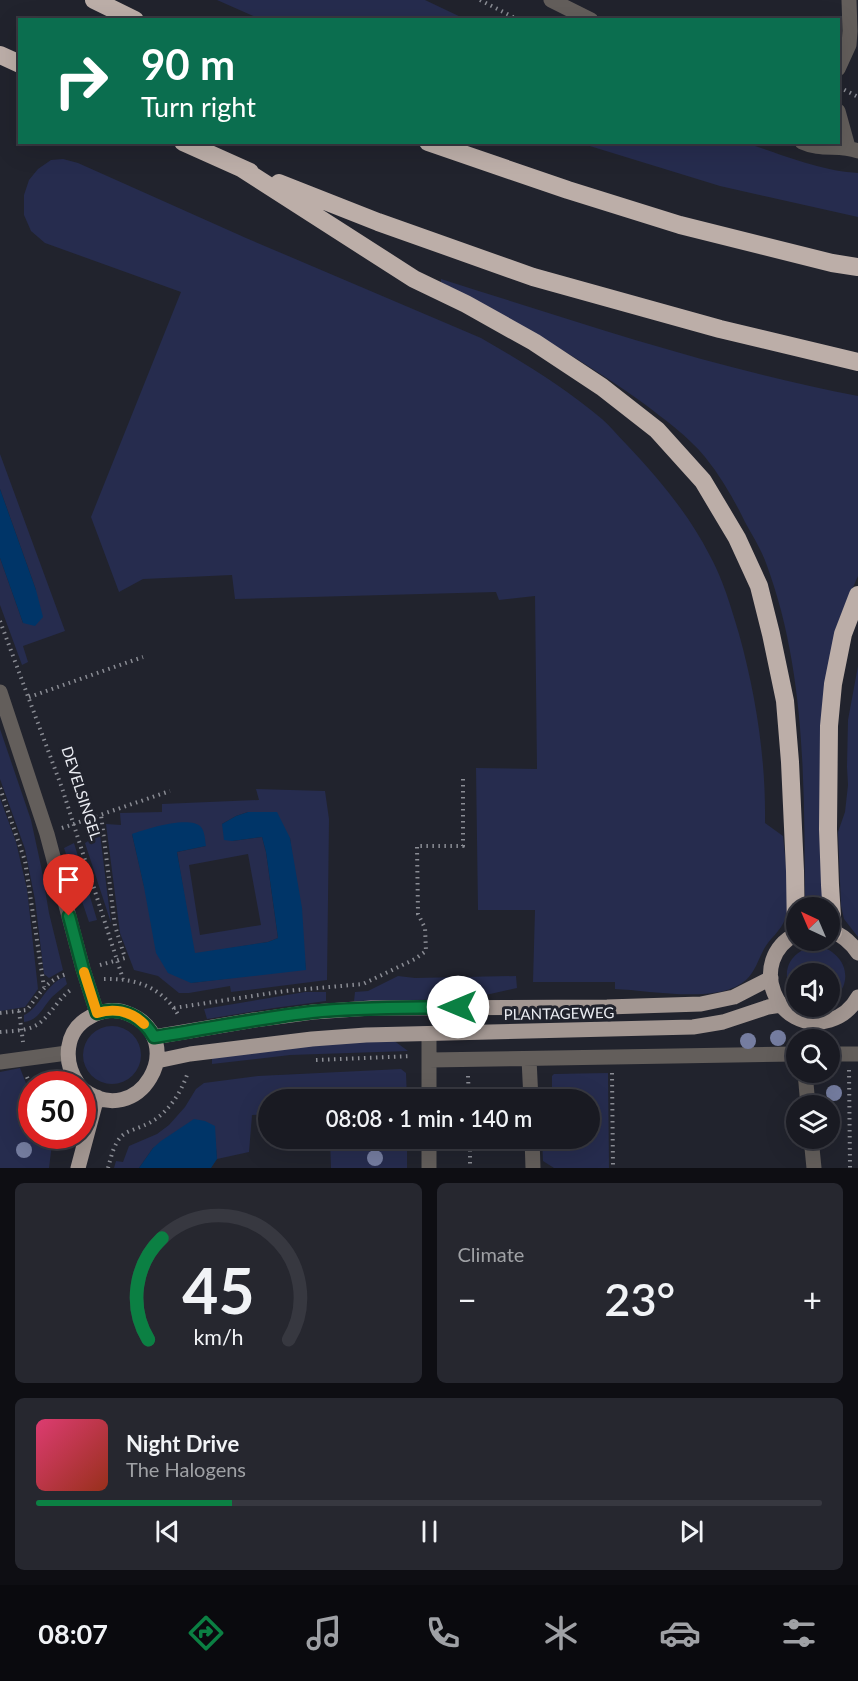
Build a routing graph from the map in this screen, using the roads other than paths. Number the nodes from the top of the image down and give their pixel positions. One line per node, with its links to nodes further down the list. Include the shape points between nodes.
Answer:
1 (94, 0): 4 (highway)
2 (551, 0): 5 (street)
3 (849, 0): 8 (street, via 849,45)
4 (131, 18)
5 (587, 18)
6 (0, 55): 7 (highway)
7 (18, 63)
8 (840, 65)
9 (840, 118): 13 (street)
10 (187, 144): 14 (highway)
11 (434, 144): 15 (highway, via 680,225)
12 (808, 144): 13 (street, via 821,148)
13 (848, 145)
14 (241, 168): 16 (highway, via 533,277); 19 (highway, via 414,279 534,342 603,387 657,430 703,481 737,538 759,586 771,634 785,701)
15 (858, 267)
16 (858, 362)
17 (858, 595): 20 (highway, via 843,634 829,726)
18 (0, 692): 27 (street, via 47,834)
19 (795, 897)
20 (830, 897)
21 (840, 936): 23 (main road)
22 (786, 941): 24 (main road, via 772,962)
23 (858, 953)
24 (771, 978): 26 (main road); 29 (main road, PLANTAGEWEG, via 734,997 701,1005 371,1008 313,1012)
25 (856, 1003): 26 (main road, via 836,1018 816,1022 797,1017)
26 (781, 1005): 28 (main road, PLANTAGEWEG, via 693,1027)
27 (97, 1013): 29 (main road, via 110,1010 130,1014 142,1021); 30 (main road, via 76,1029)
28 (429, 1034): 33 (street); 34 (main road, PLANTAGEWEG, via 312,1039)
29 (154, 1037): 34 (main road)
30 (67, 1053): 35 (street); 36 (main road)
31 (786, 1054): 32 (street)
32 (529, 1059): 33 (street); 38 (street)
33 (429, 1060): 37 (street)
34 (157, 1061): 39 (main road, via 147,1083 135,1094 120,1100)
35 (0, 1062)
36 (70, 1071)
37 (429, 1089)
38 (530, 1089)
39 (97, 1097): 43 (main road)
40 (429, 1149): 44 (street)
41 (532, 1149): 45 (street)
42 (812, 1149): 46 (street)
43 (78, 1168)
44 (429, 1168)
45 (532, 1168)
46 (814, 1168)

